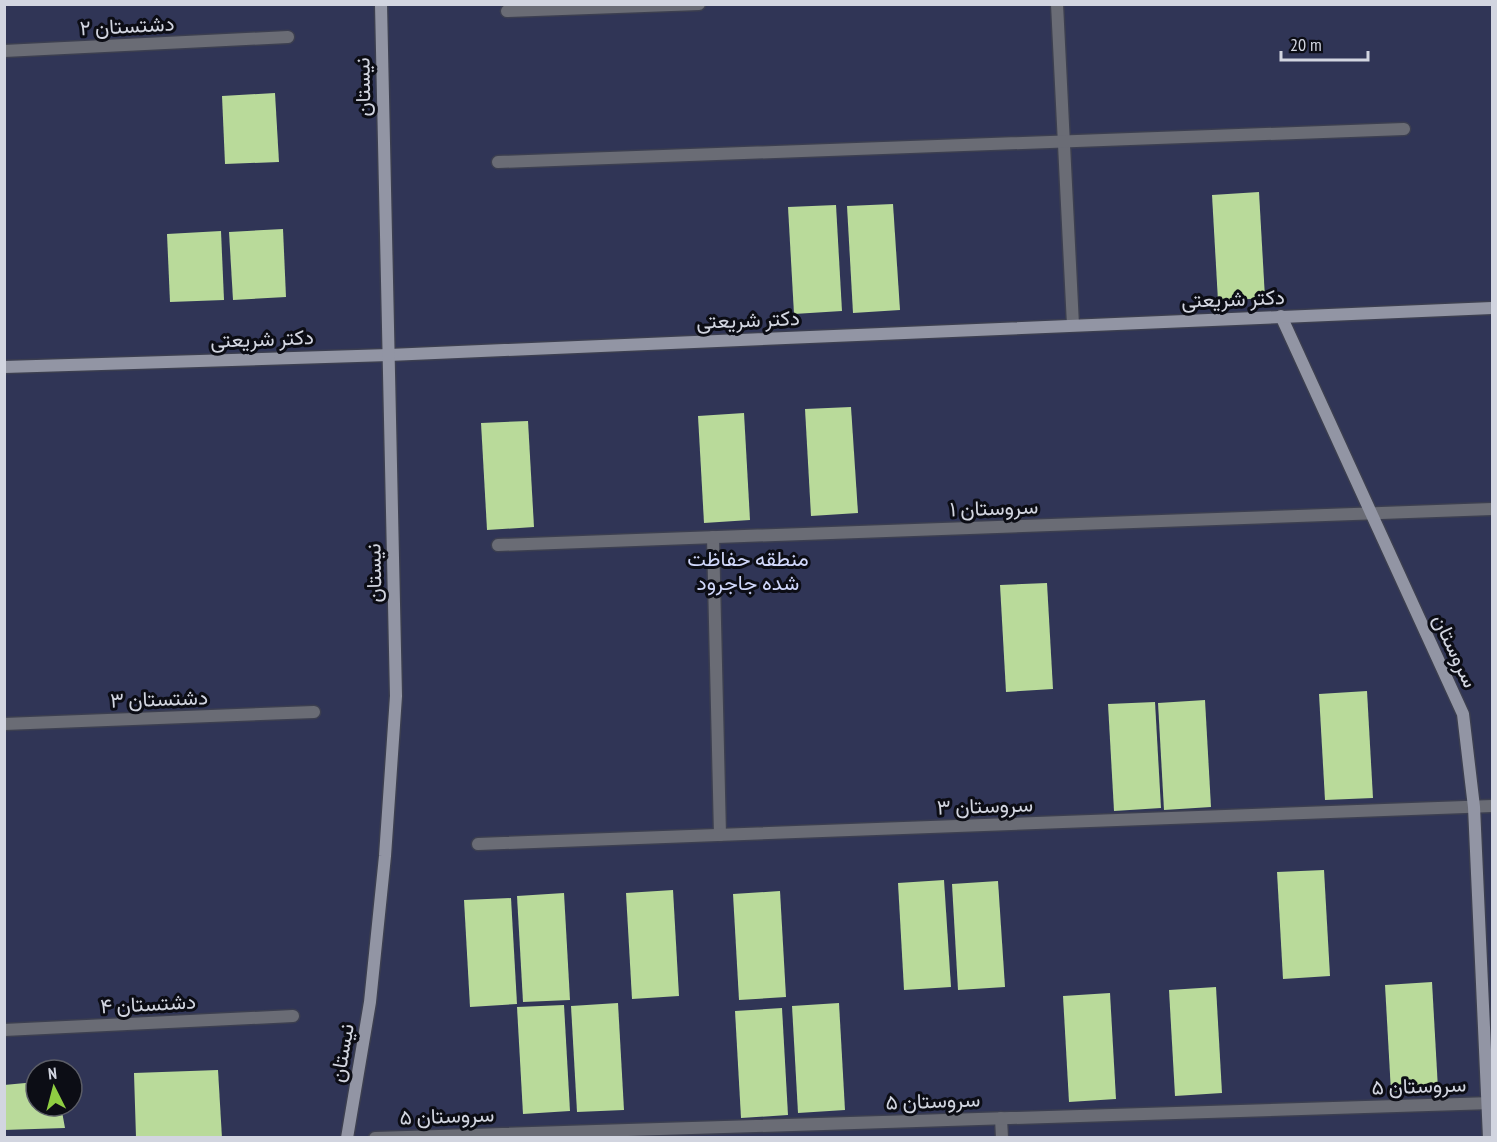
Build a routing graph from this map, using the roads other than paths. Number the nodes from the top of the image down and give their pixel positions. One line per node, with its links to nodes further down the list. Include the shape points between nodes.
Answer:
1 (381, 4): 13 (street, نیستان)
2 (699, 4): 4 (street)
3 (1057, 4): 8 (street)
4 (507, 11)
5 (288, 37): 6 (street, دشتستان ۲)
6 (4, 51)
7 (1404, 129): 8 (street)
8 (1064, 141): 9 (street); 12 (street)
9 (498, 162)
10 (1492, 308): 11 (street, دکتر شریعتی)
11 (1281, 316): 12 (street, دکتر شریعتی); 16 (street, سروستان)
12 (1073, 325): 13 (street, دکتر شریعتی)
13 (388, 355): 14 (street, دکتر شریعتی); 29 (street, نیستان, via 396,696 370,1002)
14 (4, 367)
15 (1492, 509): 16 (street, سروستان ۱)
16 (1371, 514): 17 (street, سروستان ۱); 22 (street, سروستان, via 1463,714)
17 (713, 537): 18 (street, سروستان ۱); 23 (street)
18 (498, 545)
19 (314, 712): 20 (street, دشتستان ۳)
20 (4, 724)
21 (1492, 806): 22 (street, سروستان ۳)
22 (1474, 807): 23 (street, سروستان ۳); 27 (street, سروستان)
23 (720, 835): 24 (street, سروستان ۳)
24 (478, 844)
25 (293, 1016): 26 (street, دشتستان ۴)
26 (4, 1030)
27 (1490, 1103): 28 (street, سروستان ۵); 32 (street, سروستان)
28 (1000, 1118): 30 (street, سروستان ۵); 31 (street)
29 (347, 1137)
30 (375, 1137)
31 (1002, 1137)
32 (1489, 1137)

